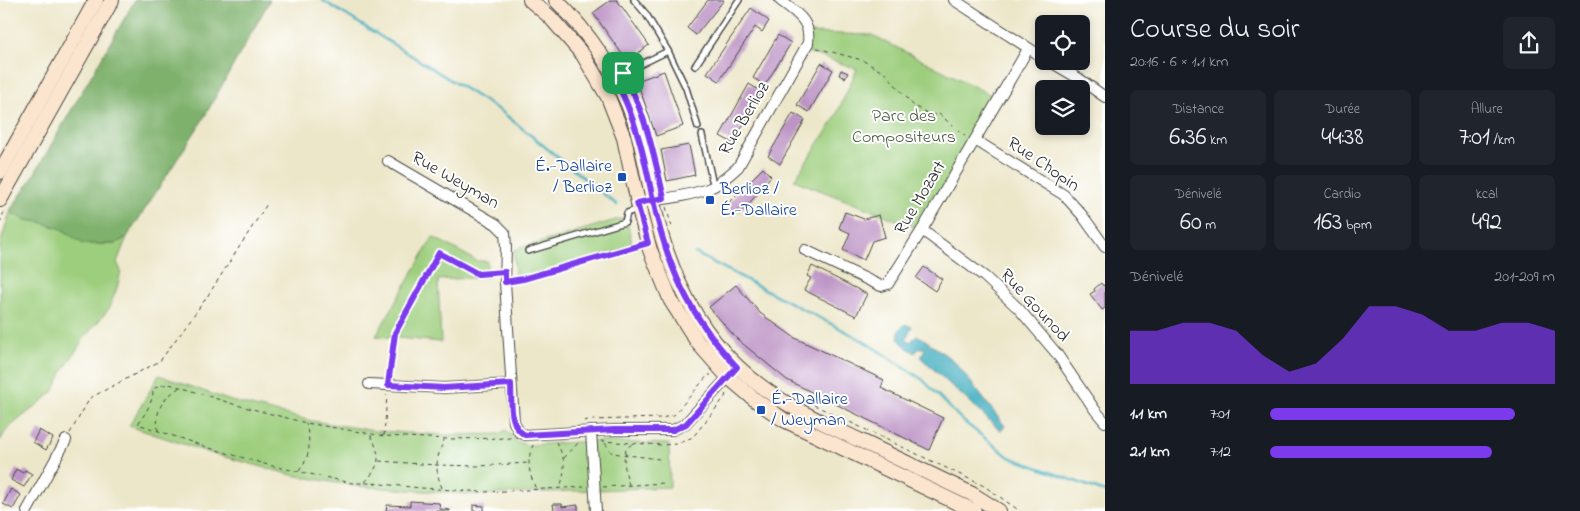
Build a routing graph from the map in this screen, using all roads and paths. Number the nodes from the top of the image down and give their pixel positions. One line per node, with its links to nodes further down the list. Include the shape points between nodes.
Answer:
1 (96, 0): 21 (street)
2 (112, 0): 24 (street)
3 (530, 0): 26 (street, via 550,17 583,55 608,97 624,138)
4 (556, 0): 15 (street, via 585,33)
5 (634, 0): 11 (lane)
6 (739, 0): 13 (lane)
7 (780, 0): 9 (street, via 807,24 810,33)
8 (954, 0): 10 (street)
9 (807, 46): 19 (path, via 862,60 886,74 913,105 930,115 939,114); 22 (street, Rue Berlioz, via 738,166)
10 (1028, 49): 12 (street); 19 (street, Rue Mozart)
11 (668, 51): 15 (lane); 17 (lane, via 686,88)
12 (1035, 53)
13 (695, 66)
14 (1064, 70): 16 (street)
15 (614, 77): 23 (street, via 625,96)
16 (1105, 97)
17 (698, 127)
18 (702, 134): 22 (lane)
19 (975, 140): 28 (street, Rue Mozart); 30 (street, Rue Chopin, via 1064,195)
20 (388, 161): 33 (street, Rue Weyman, via 496,224 505,233)
21 (0, 172)
22 (715, 185): 23 (street, Rue Berlioz)
23 (659, 199): 26 (street, Rue Berlioz); 27 (path); 34 (street, via 666,251 683,292)
24 (0, 200)
25 (267, 204): 49 (path, via 207,297 160,361 90,398)
26 (638, 206): 29 (street); 31 (lane, via 627,213 625,222)
27 (671, 227)
28 (922, 230): 32 (street, Rue Mozart, via 888,284 881,286); 41 (street, Rue Gounod, via 985,277 1019,309 1057,354)
29 (648, 243): 33 (path, via 523,279); 34 (street, via 671,301 698,342)
30 (1105, 247)
31 (528, 250)
32 (805, 250)
33 (505, 277): 36 (street, Rue Weyman); 37 (path, via 478,274 439,253 395,333)
34 (733, 372): 40 (path, via 708,375 674,415); 43 (street, Rue Weyman, via 680,428); 71 (street, via 754,399 784,420); 72 (street, via 786,404 972,494)
35 (369, 384): 37 (street)
36 (511, 384): 37 (street, via 444,388); 43 (street, Rue Weyman, via 514,422 519,432 525,435)
37 (388, 385): 46 (path)
38 (180, 386): 42 (path); 44 (path, via 161,403); 44 (path, via 168,384 154,389 154,396 138,424)
39 (811, 404): 73 (path, via 976,482)
40 (583, 422)
41 (1105, 422)
42 (306, 423): 45 (path); 61 (path, via 310,449)
43 (592, 431): 65 (street)
44 (158, 432): 61 (path)
45 (370, 434): 46 (path); 58 (path, via 377,447)
46 (384, 436): 48 (path)
47 (517, 438): 48 (path)
48 (444, 439): 60 (path)
49 (66, 440): 69 (street)
50 (556, 442): 56 (path)
51 (604, 442): 55 (path, via 612,453)
52 (634, 442): 55 (path)
53 (534, 443): 59 (path)
54 (578, 443): 56 (path)
55 (625, 454): 57 (path); 64 (path)
56 (564, 458): 66 (path)
57 (659, 459)
58 (379, 461): 60 (path); 62 (path)
59 (528, 463): 60 (path); 68 (path)
60 (436, 465): 67 (path)
61 (299, 471): 62 (path)
62 (365, 483): 67 (path)
63 (664, 483): 64 (path)
64 (629, 485): 65 (path)
65 (595, 487): 66 (path); 70 (street)
66 (560, 488): 68 (path)
67 (442, 489): 68 (path, via 485,492)
68 (536, 490)
69 (27, 511)
70 (596, 511)
71 (974, 511)
72 (1000, 511)
73 (1020, 511)

